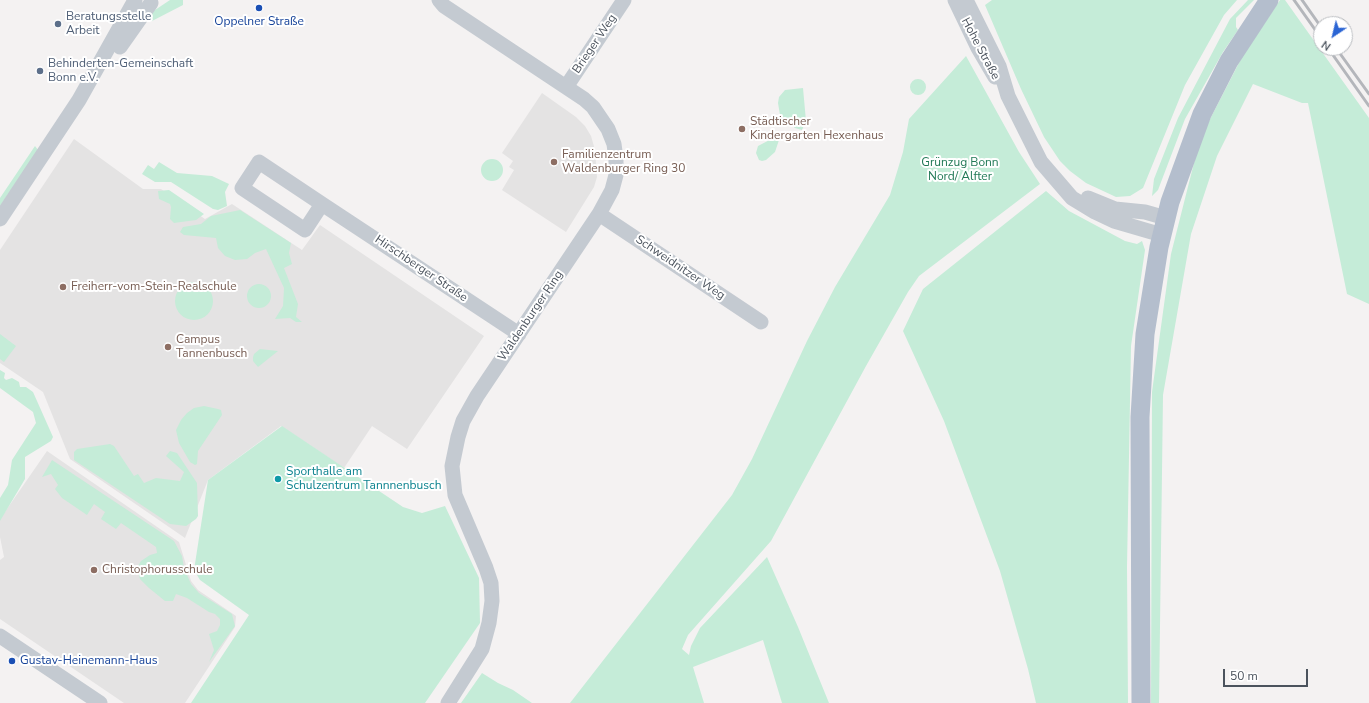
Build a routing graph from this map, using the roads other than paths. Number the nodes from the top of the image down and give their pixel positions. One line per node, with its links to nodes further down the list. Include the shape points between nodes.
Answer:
1 (135, 0): 8 (street)
2 (439, 0): 7 (street, Waldenburger Ring, via 444,6)
3 (624, 0): 7 (street, Brieger Weg)
4 (1269, 0): 12 (main road, via 1229,61 1202,114)
5 (151, 1): 8 (street, via 121,46)
6 (962, 2): 12 (street, Hohe Straße, via 999,66 1008,96 1041,162 1059,182 1082,196 1115,209 1146,212)
7 (566, 87): 10 (street, Waldenburger Ring, via 593,107 608,129 614,144 616,175 612,190)
8 (79, 100): 11 (street)
9 (322, 204): 9 (street, Hirschberger Straße, via 259,162 242,188 305,230); 14 (street, Hirschberger Straße)
10 (599, 214): 13 (street, Schweidnitzer Weg); 14 (street, Waldenburger Ring)
11 (0, 219)
12 (1164, 227): 18 (main road, via 1145,334 1140,417)
13 (761, 322)
14 (519, 334): 17 (street, Waldenburger Ring, via 470,407 454,449 452,466 455,495 486,568 491,583 492,601 482,649)
15 (0, 636): 16 (street)
16 (94, 701)
17 (448, 703)
18 (1141, 703)

